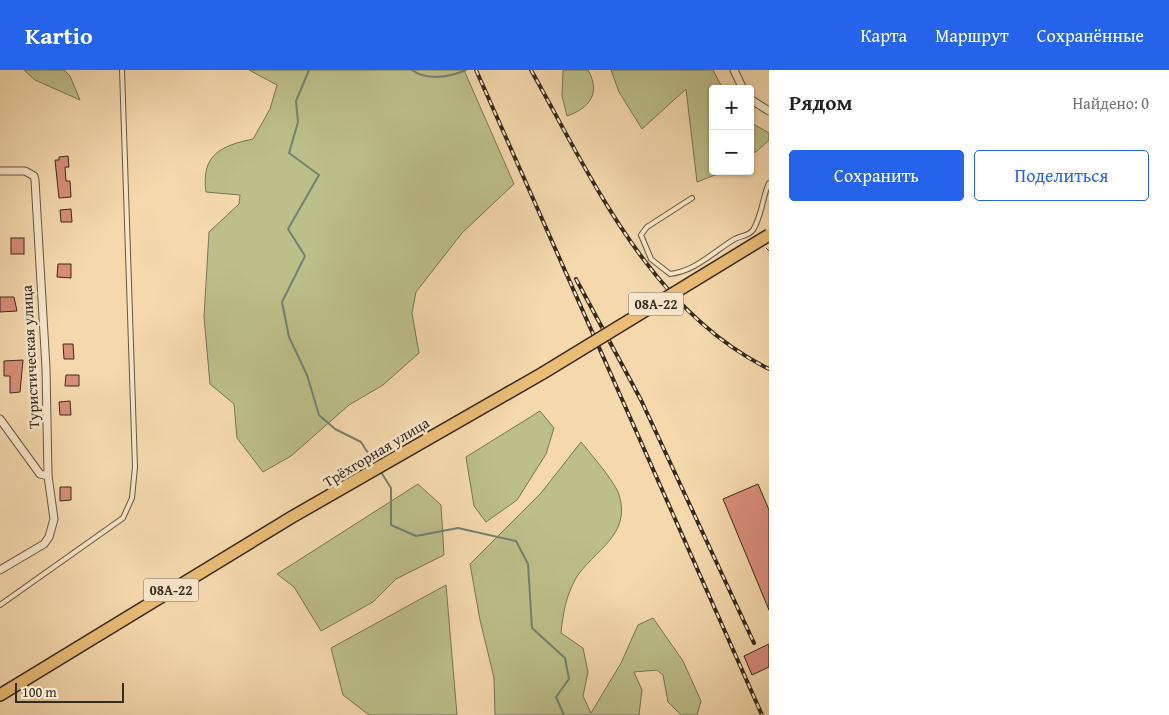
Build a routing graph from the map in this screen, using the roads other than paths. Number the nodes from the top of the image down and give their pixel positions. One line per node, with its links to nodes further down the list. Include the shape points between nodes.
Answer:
1 (122, 70): 13 (lane, via 135,467 132,498 123,518)
2 (734, 70): 3 (street)
3 (741, 85)
4 (754, 102): 5 (street)
5 (769, 111)
6 (0, 171): 11 (street, Туристическая улица, via 26,171 34,176 36,186)
7 (769, 183): 8 (lane, via 752,232 681,273 670,274 651,259 641,235 646,227)
8 (692, 198)
9 (769, 235): 14 (highway, Трёхгорная улица / 08А-22, bridge, via 544,373 292,517)
10 (0, 419): 11 (street, via 40,474)
11 (48, 476): 12 (street, Туристическая улица, via 54,519 49,537 44,544)
12 (0, 570)
13 (0, 605)
14 (0, 695)

